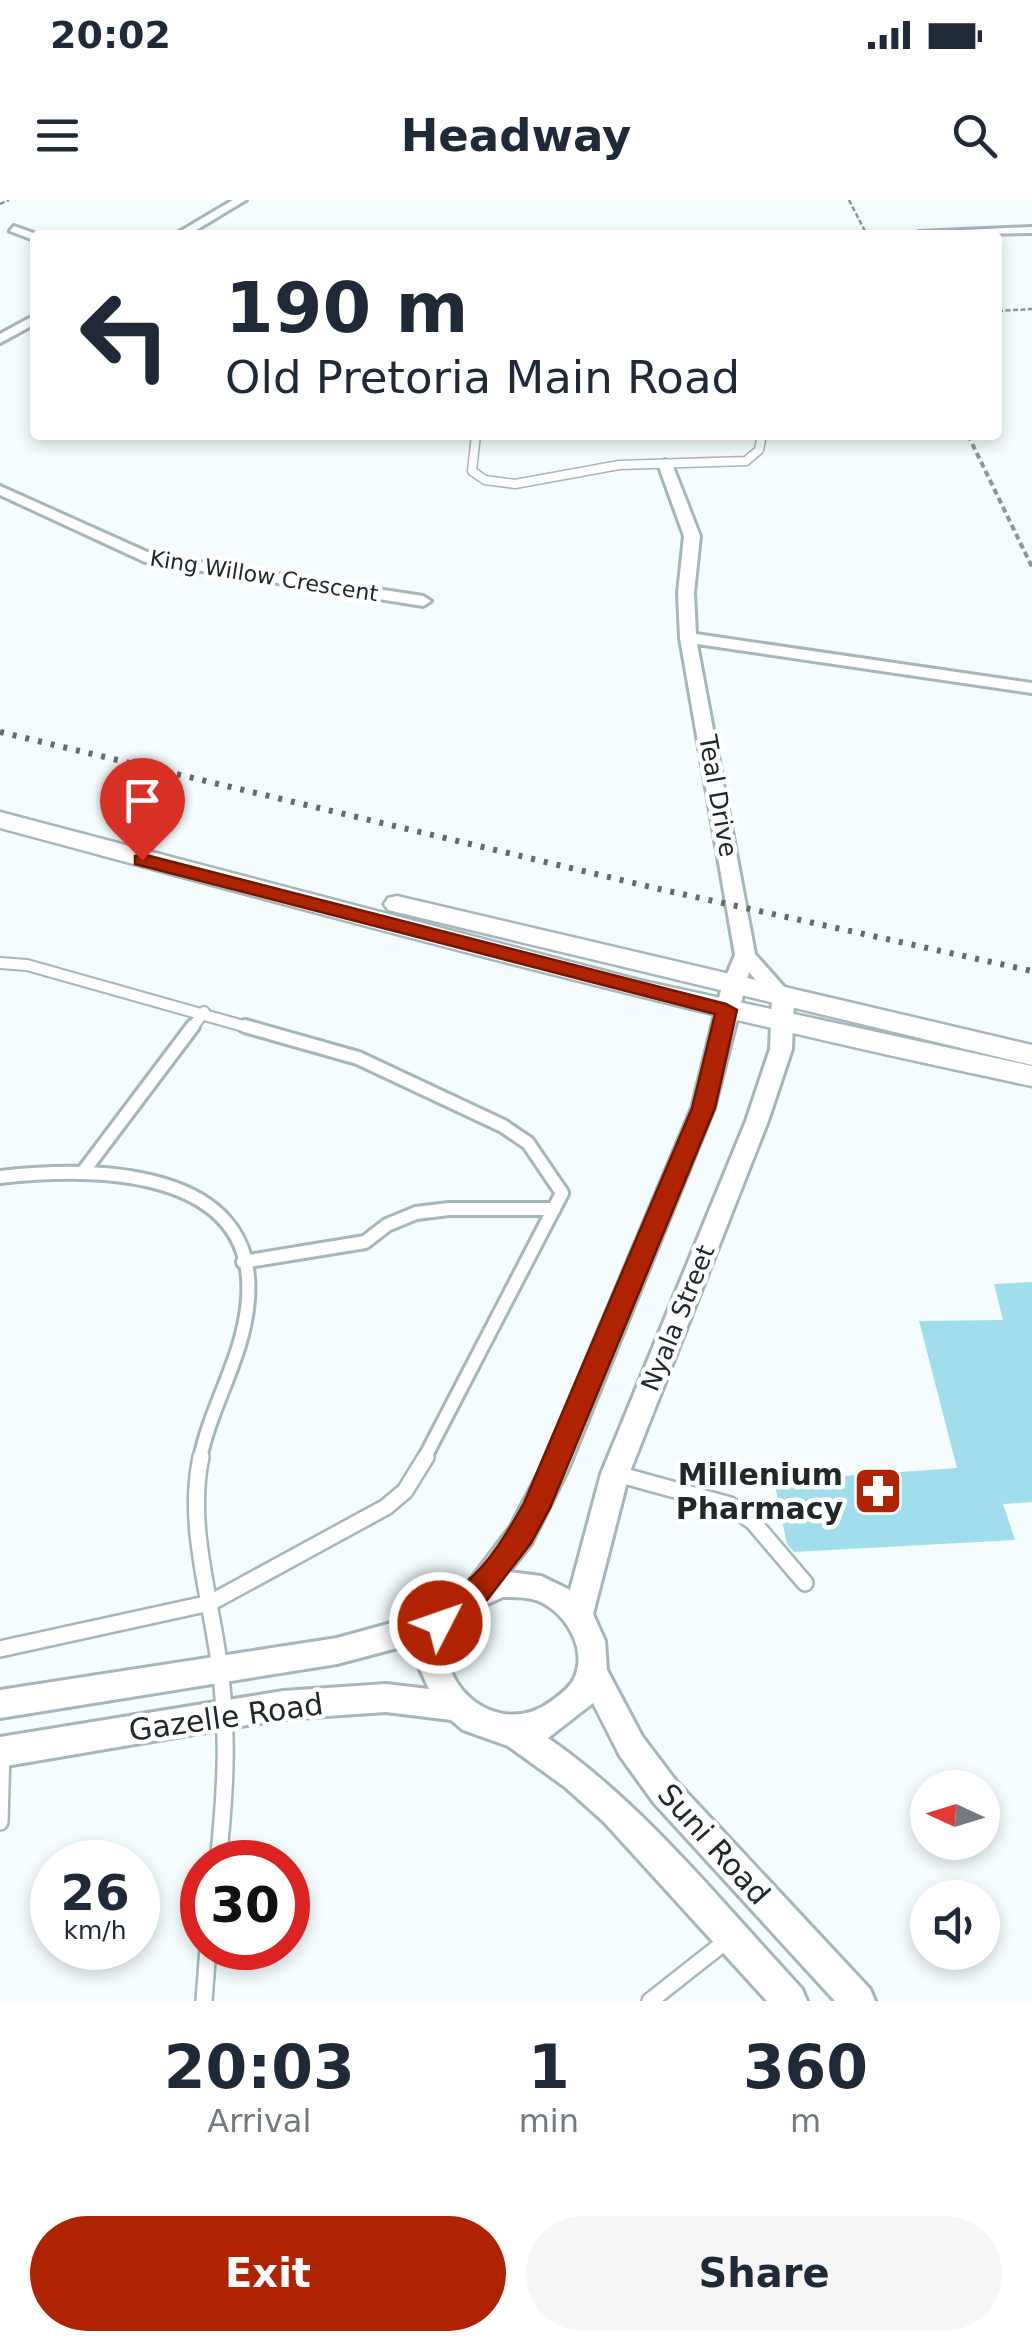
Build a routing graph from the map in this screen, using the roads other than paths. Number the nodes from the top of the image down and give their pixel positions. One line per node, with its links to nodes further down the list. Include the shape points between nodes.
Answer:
1 (242, 200): 3 (street)
2 (14, 230): 6 (street)
3 (189, 230)
4 (1032, 230): 5 (street)
5 (1002, 231)
6 (30, 235)
7 (30, 322): 8 (street)
8 (0, 339)
9 (475, 440): 11 (lane, via 472,471 502,484 606,466)
10 (761, 440): 11 (lane, via 746,461)
11 (665, 464): 14 (street, Teal Drive, via 692,536)
12 (0, 490): 13 (street, King Willow Crescent, via 150,560)
13 (422, 601)
14 (688, 638): 15 (street); 17 (street, Teal Drive)
15 (1032, 688)
16 (2, 820): 19 (main road, via 177,870)
17 (745, 955): 19 (street); 20 (street)
18 (0, 963): 21 (lane)
19 (730, 998): 20 (main road); 30 (street, via 703,1108 554,1469 521,1535)
20 (783, 1010): 22 (main road, via 881,1017); 23 (main road); 28 (street, Nyala Street, via 781,1049 757,1122)
21 (204, 1012): 24 (lane); 26 (lane, via 358,1058 503,1126 528,1143 562,1192)
22 (1032, 1055)
23 (1032, 1076)
24 (83, 1172): 25 (lane); 27 (lane, via 122,1173 200,1198 226,1220)
25 (0, 1177)
26 (554, 1208): 27 (lane, via 416,1213 365,1242); 31 (lane, via 405,1491 386,1508)
27 (244, 1262): 31 (lane, via 250,1299 238,1355 200,1462)
28 (615, 1474): 29 (lane, via 730,1505); 32 (street, Nyala Street)
29 (805, 1583)
30 (477, 1591): 32 (street, via 526,1585 550,1592); 33 (street)
31 (210, 1603): 34 (lane); 35 (lane)
32 (578, 1615): 36 (street, via 593,1648)
33 (440, 1623): 35 (street, Gazelle Road, via 337,1651); 38 (street, via 432,1669)
34 (0, 1649)
35 (220, 1668): 37 (street, Gazelle Road); 39 (lane)
36 (592, 1672): 40 (street, via 566,1713); 49 (street, Suni Road, via 665,1792)
37 (0, 1704)
38 (453, 1706): 39 (street, Gazelle Road, via 386,1698); 40 (street, via 484,1726)
39 (225, 1714): 41 (street, Gazelle Road); 43 (lane)
40 (512, 1731): 44 (street, Suni Road, via 615,1812)
41 (1, 1752): 42 (lane)
42 (0, 1822)
43 (221, 1840)
44 (733, 1935): 47 (lane); 48 (street, Suni Road)
45 (206, 1970): 46 (lane)
46 (204, 2001)
47 (650, 2001)
48 (790, 2001)
49 (858, 2001)

